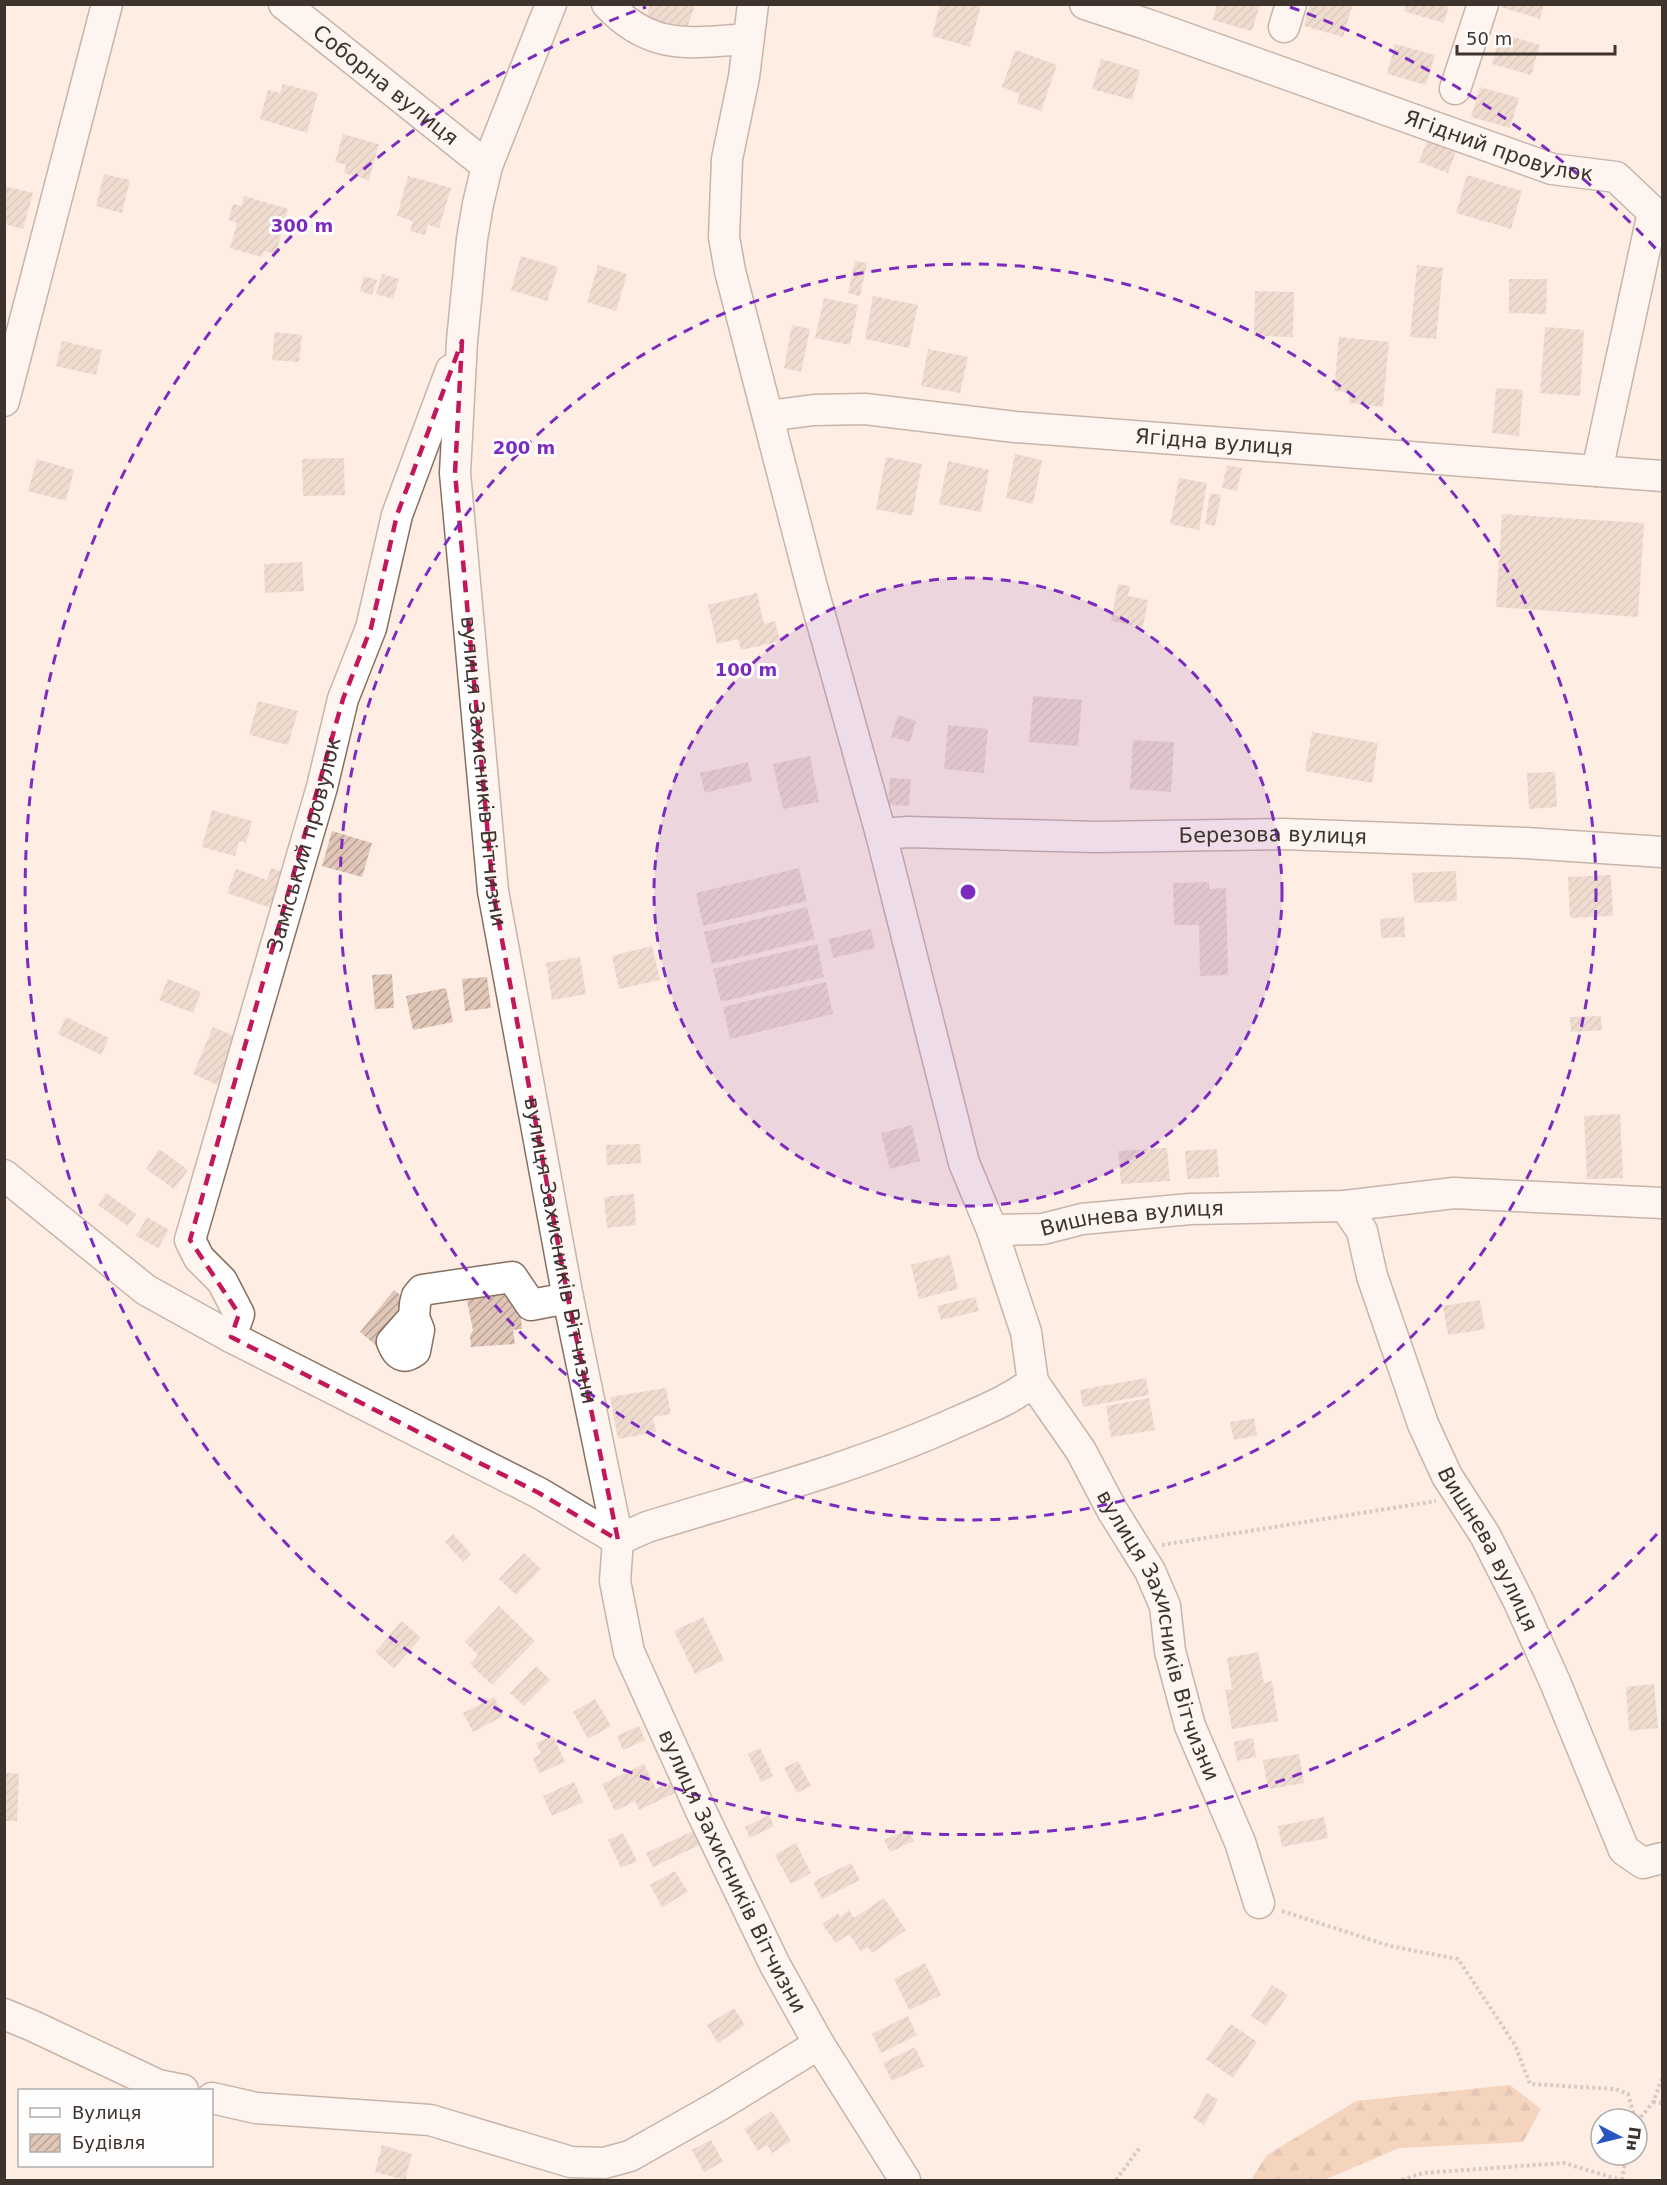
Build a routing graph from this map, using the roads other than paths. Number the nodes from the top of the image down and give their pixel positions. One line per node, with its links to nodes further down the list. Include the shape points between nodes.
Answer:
1 (107, 4): 12 (street)
2 (284, 4): 10 (street, Соборна вулиця)
3 (550, 4): 10 (street, вулиця Захисників Вітчизни)
4 (608, 4): 8 (street, via 621,20 642,33 667,41)
5 (753, 4): 8 (street, вулиця Захисників Вітчизни)
6 (1085, 4): 14 (street, Ягідний провулок, via 1552,169 1616,177 1653,212)
7 (1483, 4): 9 (street)
8 (748, 39): 13 (street, вулиця Захисників Вітчизни, via 727,159 724,237)
9 (1455, 89)
10 (487, 165): 11 (street, вулиця Захисників Вітчизни, via 472,239)
11 (462, 341): 22 (street, вулиця Захисників Вітчизни, via 455,473 494,891); 24 (street, Заміський провулок, via 397,515 371,628 344,699 190,1240 199,1258 222,1281 239,1314)
12 (4, 401)
13 (768, 416): 14 (street, Ягідна вулиця, via 865,409 1015,427); 16 (street, вулиця Захисників Вітчизни)
14 (1597, 471): 15 (street, Ягідна вулиця)
15 (1662, 476)
16 (881, 834): 17 (street, Березова вулиця, via 1284,834); 21 (street, вулиця Захисників Вітчизни, via 964,1162)
17 (1662, 852)
18 (4, 1175): 24 (street, via 146,1290)
19 (1662, 1203): 20 (street, Вишнева вулиця, via 1454,1193)
20 (1345, 1206): 21 (street, Вишнева вулиця, via 1190,1209 1082,1219 1043,1229); 27 (street, Вишнева вулиця, via 1362,1231 1372,1276 1424,1424 1447,1476 1485,1535 1519,1602 1624,1850 1643,1863)
21 (992, 1230): 25 (street, вулиця Захисників Вітчизни, via 1026,1332)
22 (568, 1298): 23 (street, via 531,1305 512,1277 422,1290 417,1296); 26 (street, вулиця Захисників Вітчизни)
23 (414, 1317)
24 (231, 1337): 26 (street, via 540,1493)
25 (1033, 1382): 26 (street, via 1016,1395 924,1437 860,1461 647,1527); 28 (street, вулиця Захисників Вітчизни, via 1081,1451 1165,1606 1170,1651 1190,1726 1240,1842)
26 (618, 1540): 30 (street, вулиця Захисників Вітчизни, via 615,1581 629,1652 775,1965)
27 (1662, 1858)
28 (1259, 1903)
29 (4, 2014): 31 (street)
30 (819, 2044): 32 (street, via 630,2156 604,2163 571,2162 430,2120 256,2109); 33 (street, вулиця Захисників Вітчизни)
31 (175, 2089)
32 (213, 2098)
33 (905, 2181)

